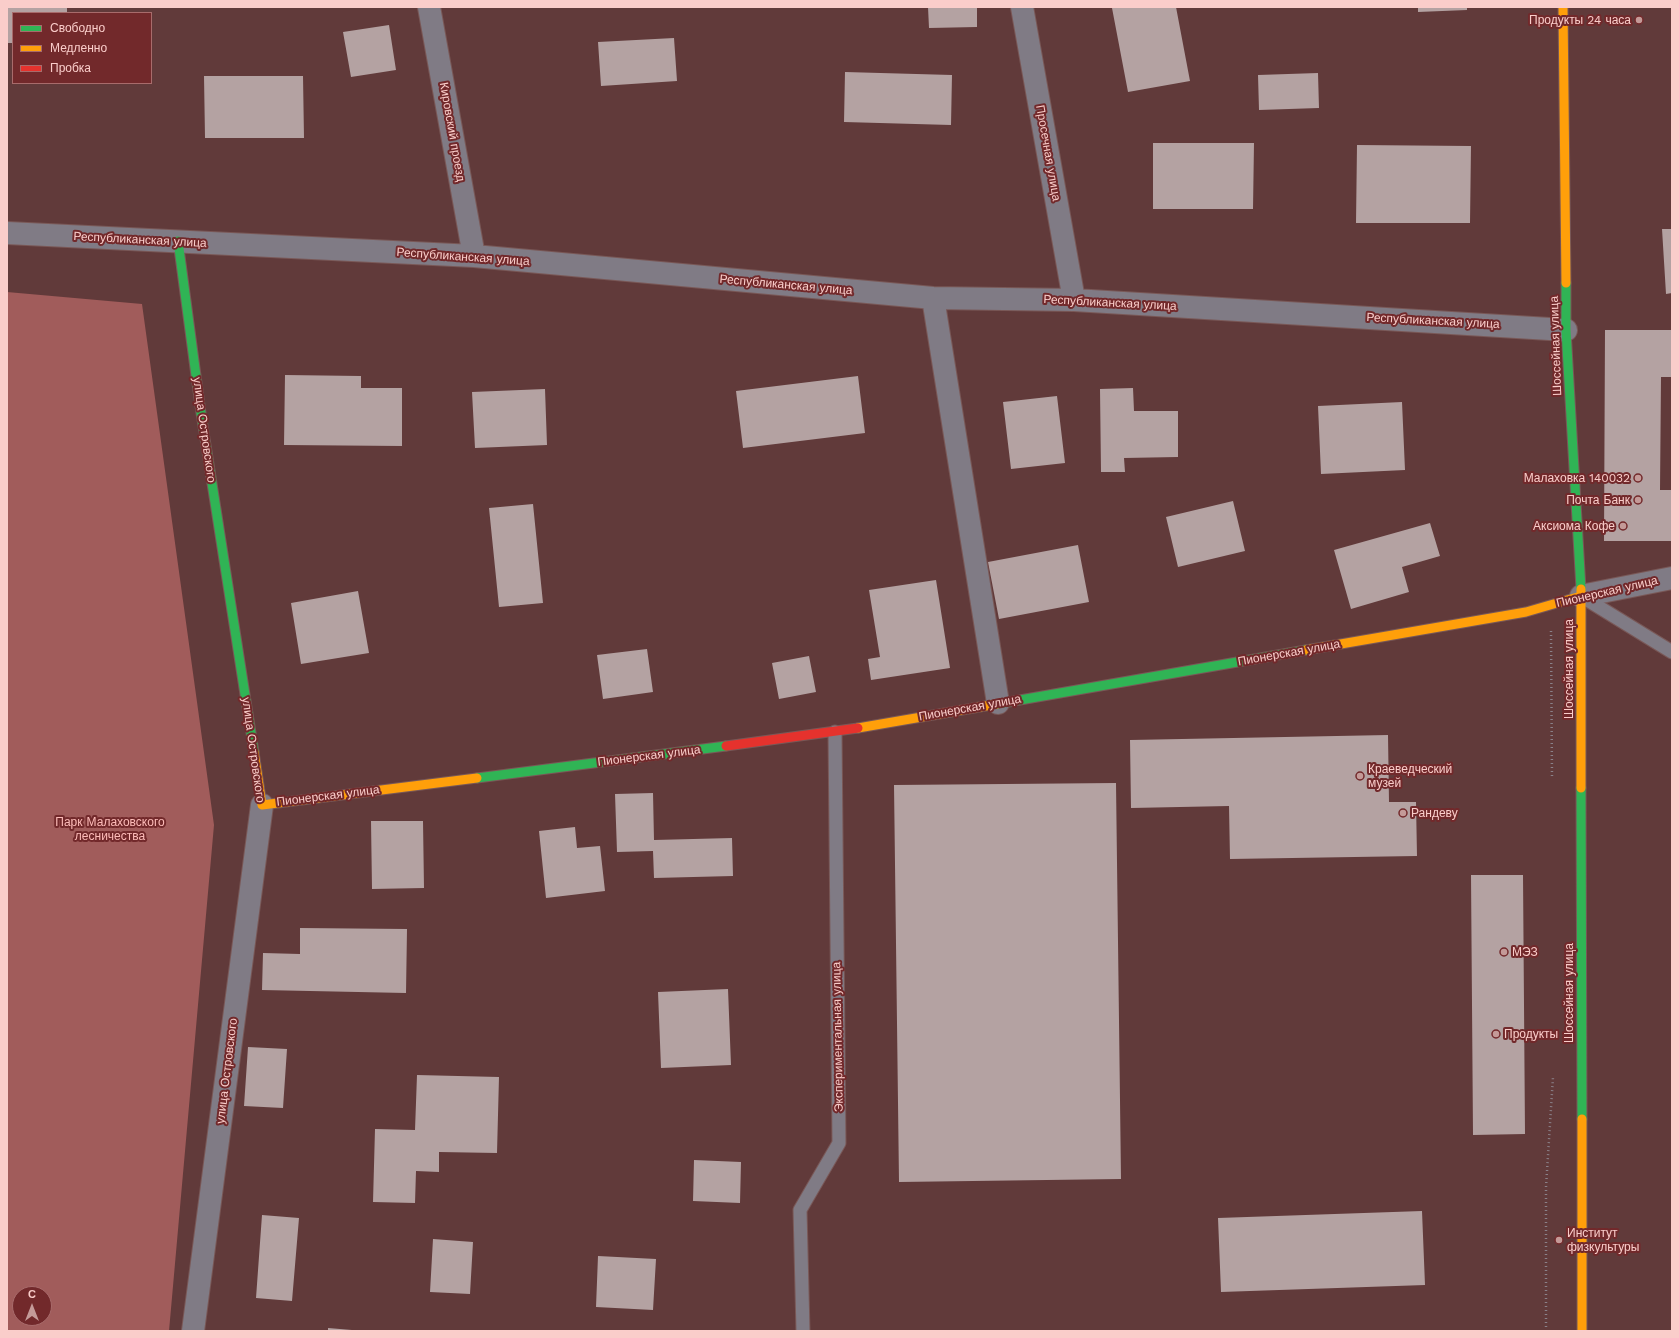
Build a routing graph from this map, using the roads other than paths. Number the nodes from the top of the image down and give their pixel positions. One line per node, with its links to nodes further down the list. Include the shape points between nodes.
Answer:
1 (430, 7): 6 (street, Кировский проезд)
2 (1022, 7): 8 (street, Просечная улица)
3 (1563, 7): 9 (street, Шоссейная улица)
4 (7, 233): 5 (street, Республиканская улица)
5 (178, 241): 6 (street, Республиканская улица); 15 (street, улица Островского, via 201,413)
6 (474, 256): 7 (street, Республиканская улица)
7 (933, 298): 8 (street, Республиканская улица); 13 (street)
8 (1074, 300): 9 (street, Республиканская улица)
9 (1566, 330): 11 (street, Шоссейная улица)
10 (1672, 578): 11 (street, Пионерская улица)
11 (1581, 596): 12 (lane); 13 (street, Пионерская улица, via 1526,612); 18 (street, Шоссейная улица)
12 (1672, 652)
13 (998, 702): 14 (street, Пионерская улица)
14 (835, 732): 15 (street, Пионерская улица); 17 (lane, Экспериментальная улица, via 839,1143 800,1210)
15 (262, 805): 16 (street, улица Островского)
16 (193, 1331)
17 (802, 1331)
18 (1582, 1331)

